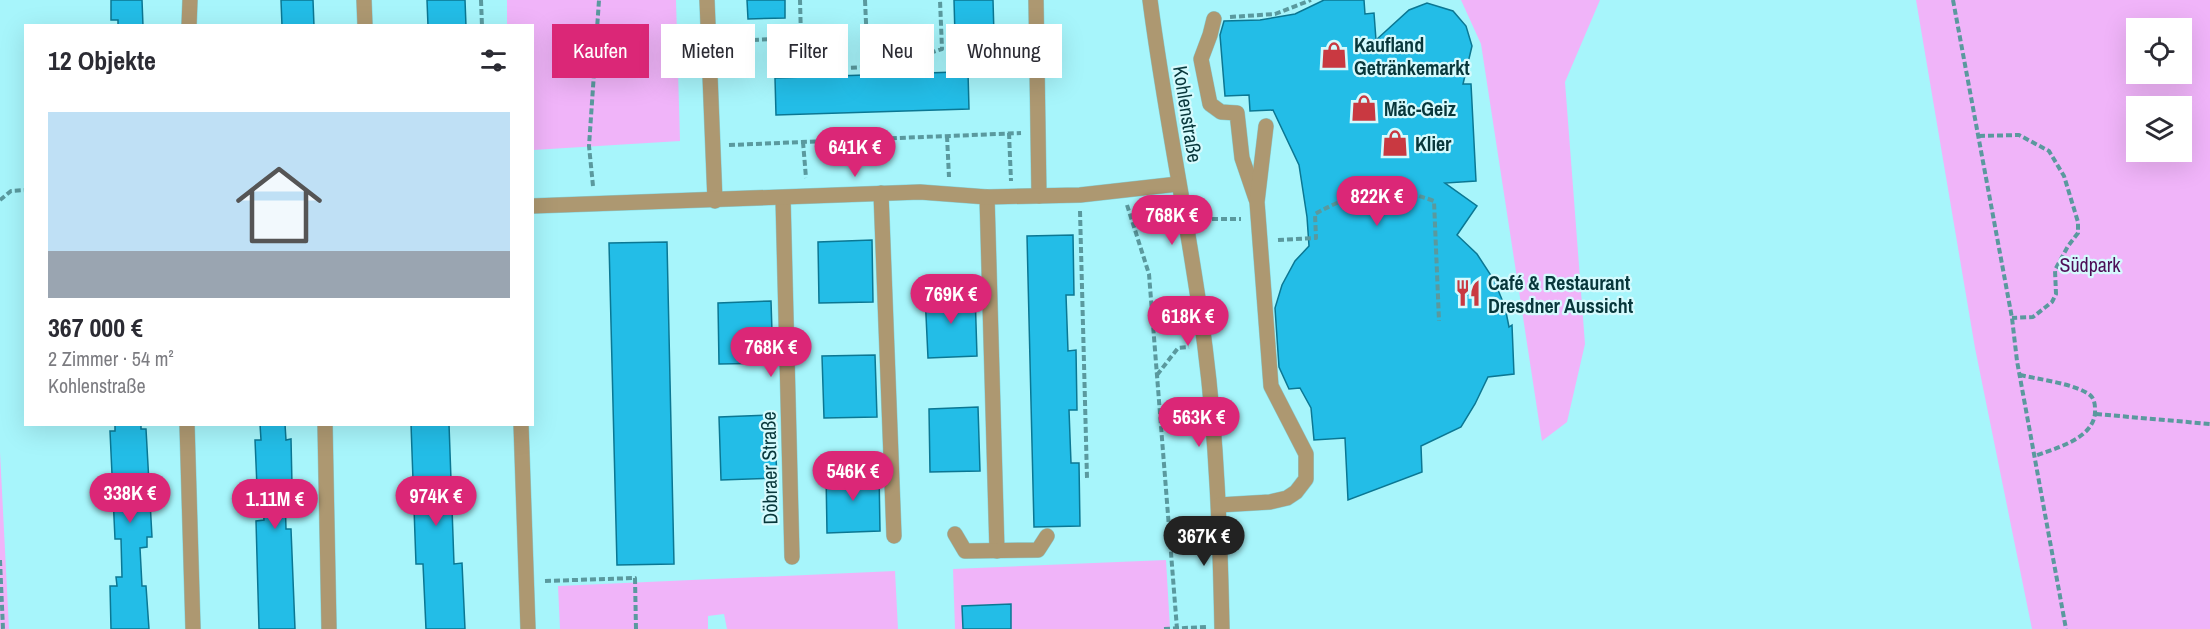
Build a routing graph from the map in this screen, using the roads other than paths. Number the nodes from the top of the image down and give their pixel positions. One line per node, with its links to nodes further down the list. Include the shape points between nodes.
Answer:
1 (190, 0): 7 (street)
2 (364, 0): 8 (street)
3 (707, 0): 15 (street)
4 (1036, 0): 12 (street)
5 (1150, 0): 10 (street, Kohlenstraße)
6 (1214, 19): 16 (street, via 1201,59 1210,104 1221,112 1237,113 1242,158)
7 (189, 24)
8 (365, 24)
9 (1266, 126): 16 (street)
10 (1178, 184): 12 (street); 21 (street, Kohlenstraße, via 1205,346)
11 (881, 194): 13 (street); 14 (street); 23 (street)
12 (1039, 196): 13 (street)
13 (987, 197): 25 (street)
14 (783, 198): 15 (street); 26 (street, Döbraer Straße)
15 (715, 201): 17 (street)
16 (1257, 202): 21 (street, via 1271,386 1306,454 1306,479 1287,498)
17 (534, 206)
18 (187, 426): 28 (street)
19 (325, 426): 29 (street)
20 (521, 426): 30 (street)
21 (1219, 505): 27 (street, Kohlenstraße)
22 (956, 534): 25 (street, via 965,551)
23 (894, 536)
24 (1047, 536): 25 (street, via 1038,550)
25 (997, 551)
26 (792, 557)
27 (1222, 628)
28 (193, 629)
29 (329, 629)
30 (528, 629)

